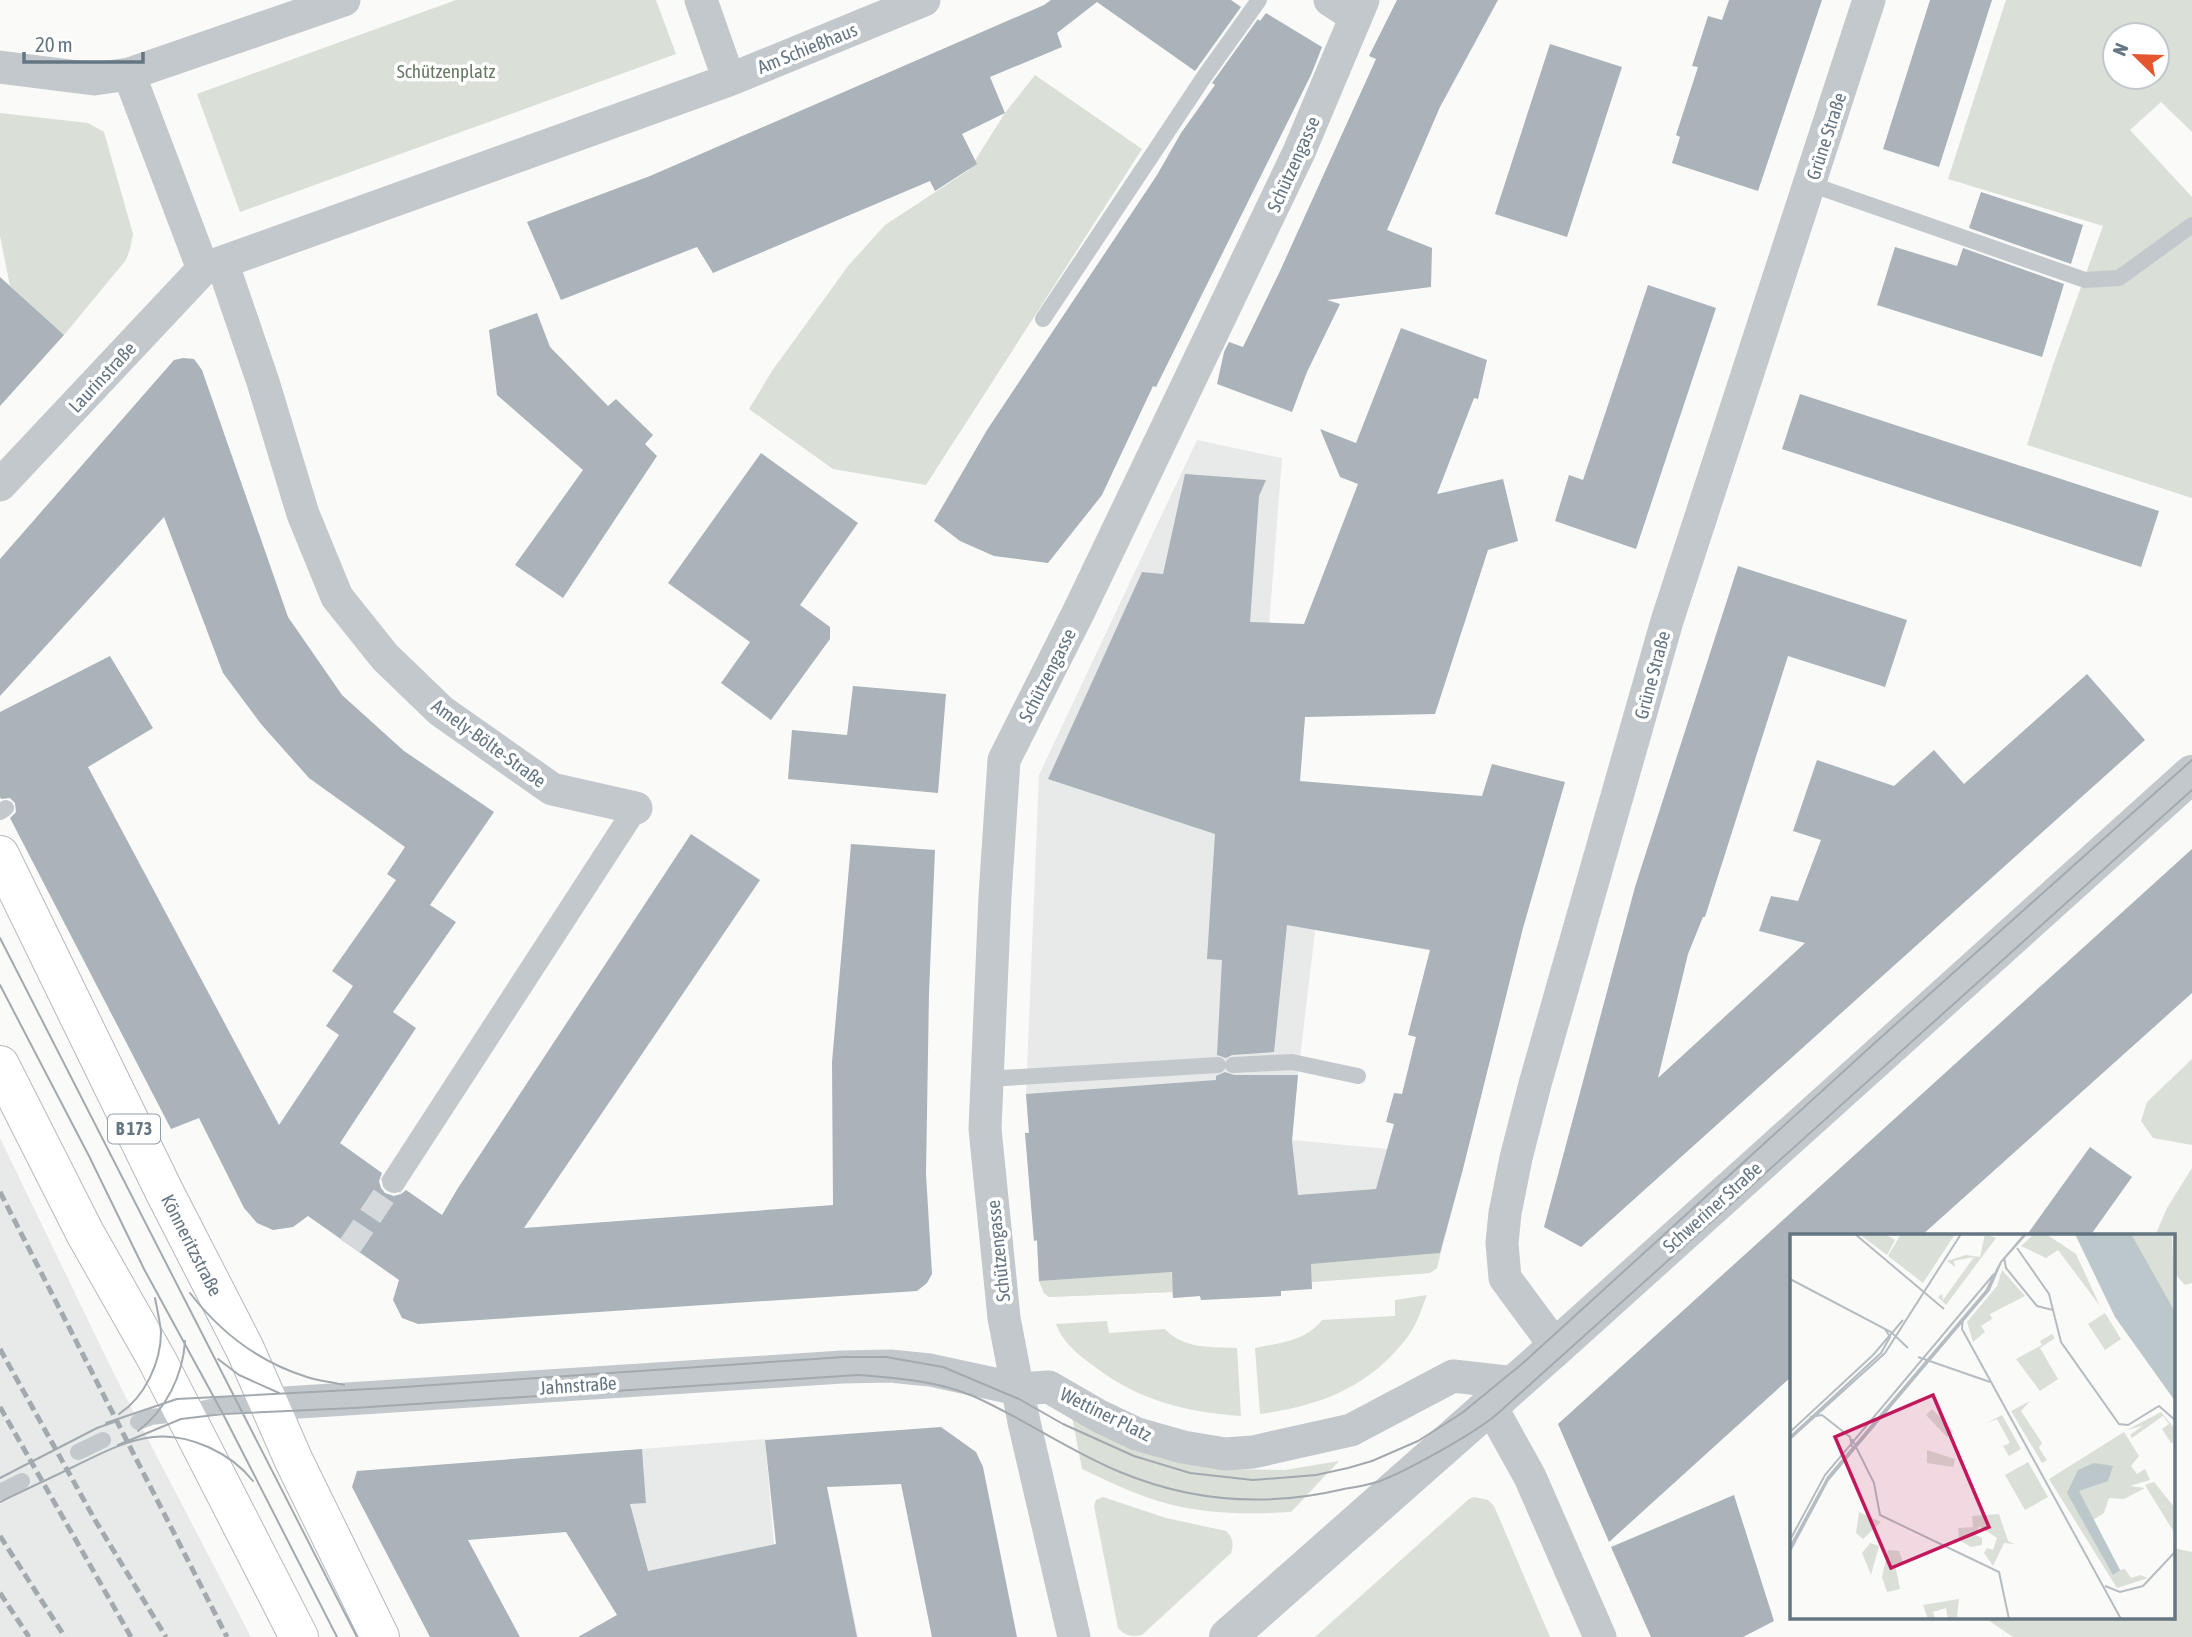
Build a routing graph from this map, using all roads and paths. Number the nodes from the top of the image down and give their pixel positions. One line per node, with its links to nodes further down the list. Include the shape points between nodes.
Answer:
1 (344, 0): 8 (street)
2 (701, 0): 9 (street)
3 (922, 0): 9 (street, Am Schießhaus)
4 (1259, 0): 13 (lane)
5 (1869, 0): 10 (street, Grüne Straße)
6 (1350, 6): 20 (street, Schützengasse, via 1300,152 1004,760)
7 (0, 67): 8 (street, via 94,79)
8 (129, 74): 12 (street)
9 (729, 80): 12 (street)
10 (1810, 184): 11 (lane, via 2085,280 2119,278); 22 (street, Grüne Straße, via 1667,621 1516,1158 1502,1243 1505,1278)
11 (2192, 225)
12 (212, 265): 14 (street, Laurinstraße); 16 (street, Amely-Bölte-Straße, via 263,382 303,514 337,597 385,657 441,711 552,789)
13 (1043, 319)
14 (0, 485)
15 (2192, 774): 22 (street, Schweriner Straße)
16 (636, 808): 21 (street, Amely-Bölte-Straße)
17 (0, 855): 25 (main road, Könneritzstraße / B 173)
18 (0, 1065): 26 (main road)
19 (1358, 1076): 20 (lane, via 1292,1062)
20 (987, 1079): 23 (street, Schützengasse, via 987,1143 1004,1318)
21 (394, 1181)
22 (1556, 1347): 24 (street, Schweriner Straße)
23 (1017, 1389): 24 (street, Wettiner Platz, via 1049,1387 1137,1434 1225,1454 1351,1430 1452,1376); 25 (street, Jahnstraße, via 890,1366); 34 (street)
24 (1503, 1394): 35 (street, Schweriner Straße); 36 (street, via 1530,1477)
25 (269, 1404): 26 (lane, Jahnstraße, via 219,1405); 33 (main road, Könneritzstraße / B 173)
26 (184, 1413): 27 (lane, Jahnstraße); 32 (main road)
27 (138, 1422)
28 (103, 1440): 29 (lane)
29 (78, 1452)
30 (22, 1481): 31 (lane)
31 (0, 1492)
32 (299, 1637)
33 (380, 1637)
34 (1074, 1637)
35 (1228, 1637)
36 (1600, 1637)

